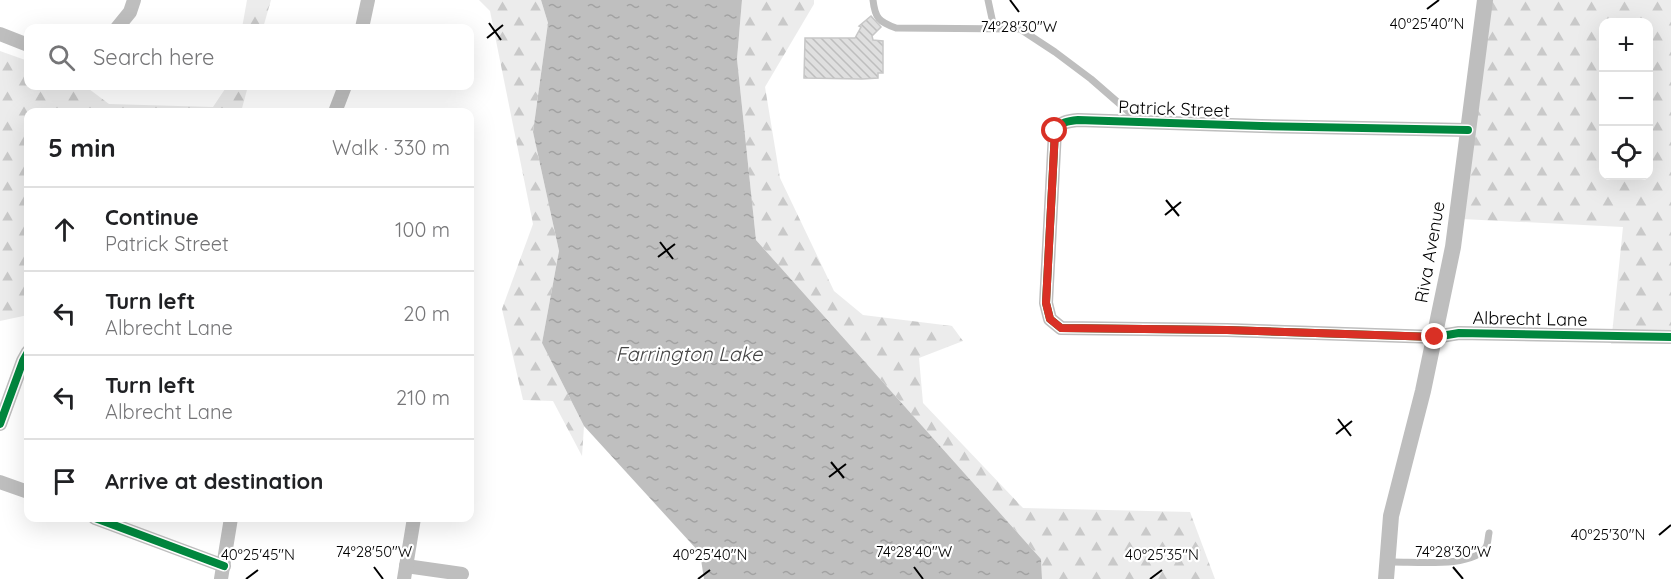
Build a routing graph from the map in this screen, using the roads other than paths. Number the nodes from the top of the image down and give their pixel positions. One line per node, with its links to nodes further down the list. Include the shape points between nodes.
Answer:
1 (134, 0): 6 (street)
2 (368, 0): 7 (street)
3 (873, 0): 8 (lane, via 874,13 883,23 896,28)
4 (988, 0): 8 (lane)
5 (1485, 0): 14 (street, Riva Avenue)
6 (120, 24)
7 (363, 24)
8 (994, 28): 13 (lane, via 1020,29 1029,34 1091,79)
9 (0, 34): 10 (street)
10 (24, 43)
11 (343, 90): 12 (street)
12 (337, 108)
13 (1141, 123): 14 (street, Patrick Street); 15 (street, Patrick Street, via 1068,121 1055,131)
14 (1468, 130): 16 (street, Riva Avenue, via 1453,247)
15 (1046, 303): 16 (street, Albrecht Lane, via 1050,319 1061,328)
16 (1435, 337): 17 (street, Albrecht Lane, via 1459,333); 26 (street, Riva Avenue, via 1391,516)
17 (1671, 337)
18 (24, 358): 19 (street)
19 (0, 424)
20 (0, 482): 21 (street)
21 (24, 491)
22 (104, 522): 27 (street)
23 (230, 522): 27 (street)
24 (413, 522): 28 (street)
25 (1489, 533): 26 (lane, via 1486,547 1461,561)
26 (1386, 562): 30 (street, Riva Avenue)
27 (222, 573)
28 (405, 573): 29 (street)
29 (462, 574)
30 (1386, 579)

